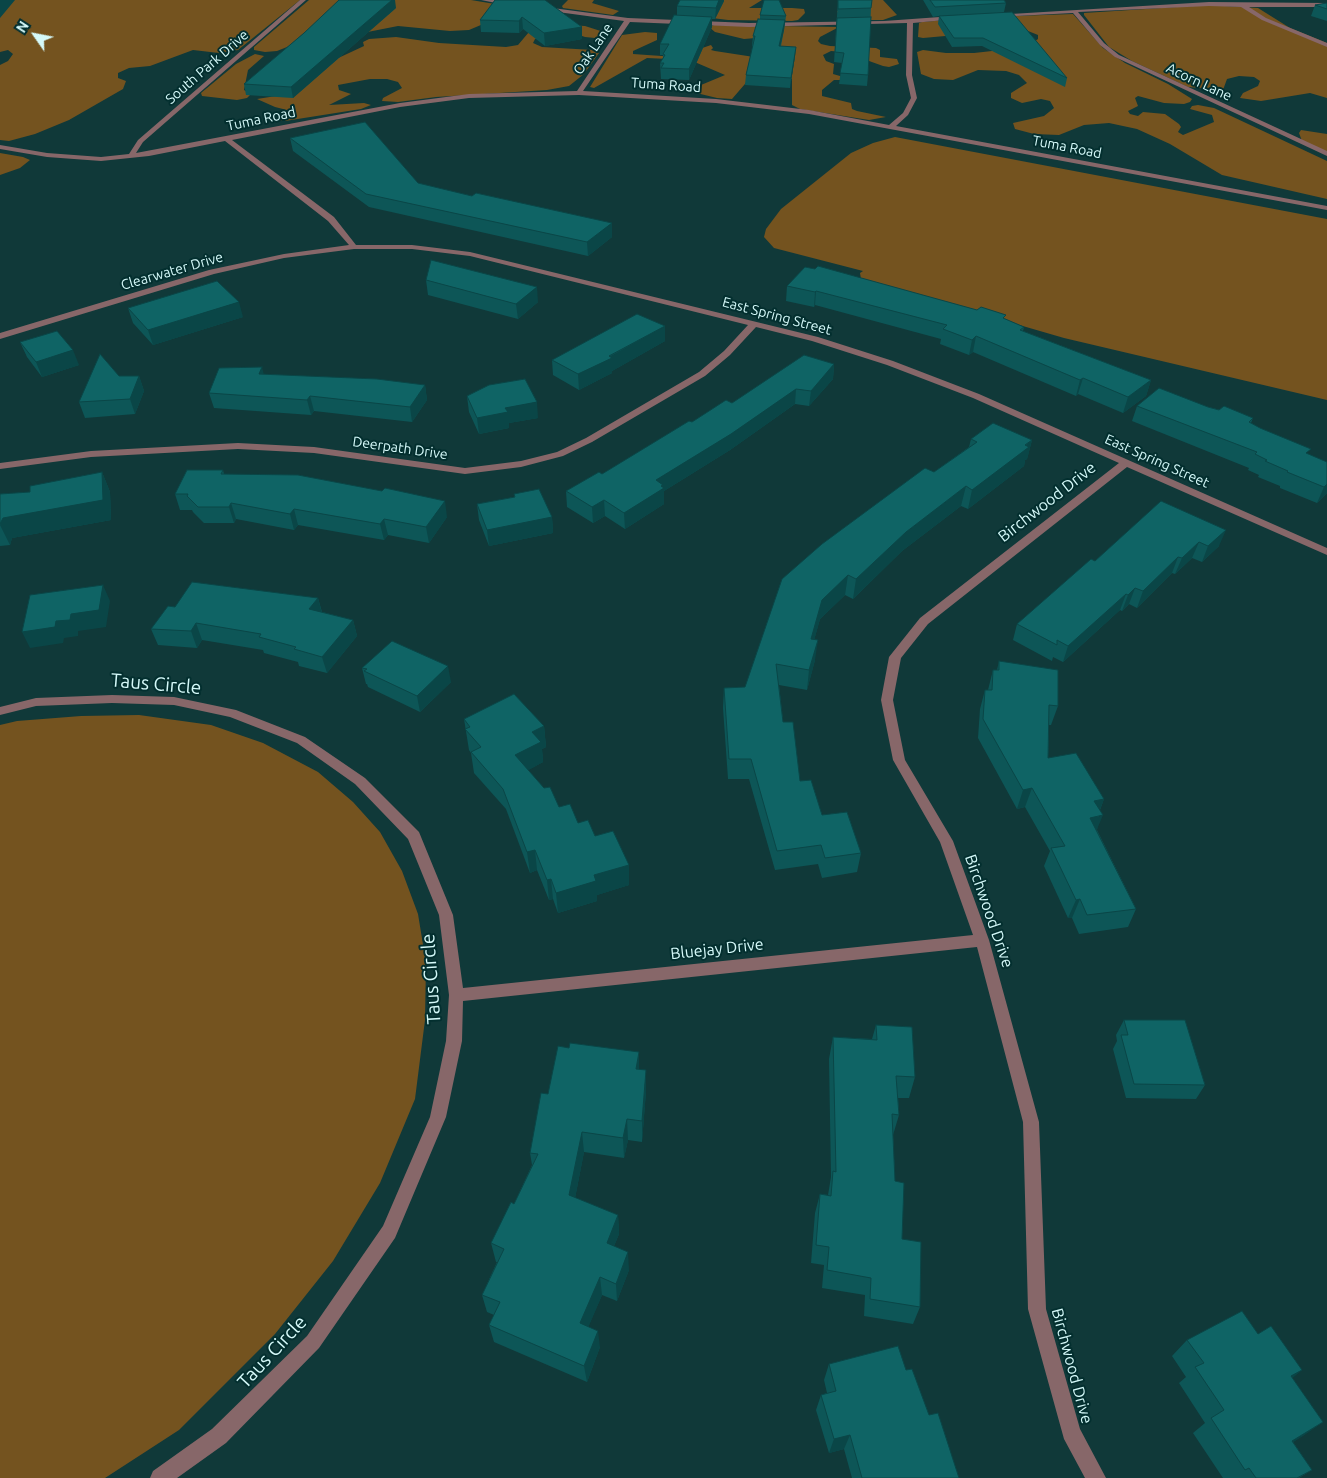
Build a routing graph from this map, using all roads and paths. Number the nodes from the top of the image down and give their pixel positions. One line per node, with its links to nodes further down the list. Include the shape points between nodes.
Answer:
1 (304, 0): 18 (street, South Park Drive, via 140,141)
2 (484, 0): 3 (street)
3 (516, 5)
4 (1242, 5): 5 (street); 7 (street); 12 (street, via 1264,19)
5 (1327, 5)
6 (542, 9): 10 (street)
7 (1075, 12): 8 (street); 17 (street, Acorn Lane, via 1102,44 1117,56)
8 (993, 15)
9 (964, 17): 11 (street)
10 (628, 20): 11 (street, via 790,26); 13 (street, Oak Lane)
11 (910, 21): 14 (street, via 909,74 914,98 906,114)
12 (1327, 44)
13 (579, 93): 14 (street, Tuma Road, via 716,101 809,112); 15 (street, Tuma Road, via 469,96 334,117)
14 (891, 127): 19 (street, Tuma Road)
15 (227, 139): 18 (street, Tuma Road); 20 (street, via 330,219)
16 (0, 147): 18 (street, Tuma Road, via 62,157 101,159)
17 (1327, 154)
18 (131, 156)
19 (1327, 208)
20 (354, 247): 21 (street, East Spring Street, via 412,247 470,254); 22 (street, Clearwater Drive, via 284,256 212,272)
21 (754, 324): 23 (street, East Spring Street, via 814,339 918,374); 24 (street, Deerpath Drive, via 702,374 590,440 560,454 521,464 465,471 314,450 238,446 90,454)
22 (0, 336)
23 (1126, 462): 25 (street, East Spring Street); 27 (street, Birchwood Drive, via 924,621 895,657 887,700 899,760 946,841)
24 (0, 466)
25 (1327, 552)
26 (0, 711): 28 (street, Taus Circle, via 36,702 174,701 232,713 308,744 360,781 414,836 446,915)
27 (982, 940): 28 (street, Bluejay Drive); 30 (street, Birchwood Drive, via 1031,1122 1037,1309 1070,1432)
28 (456, 995): 29 (street, Taus Circle, via 454,1041 438,1117 388,1232 313,1342 219,1436)
29 (160, 1478)
30 (1096, 1478)

